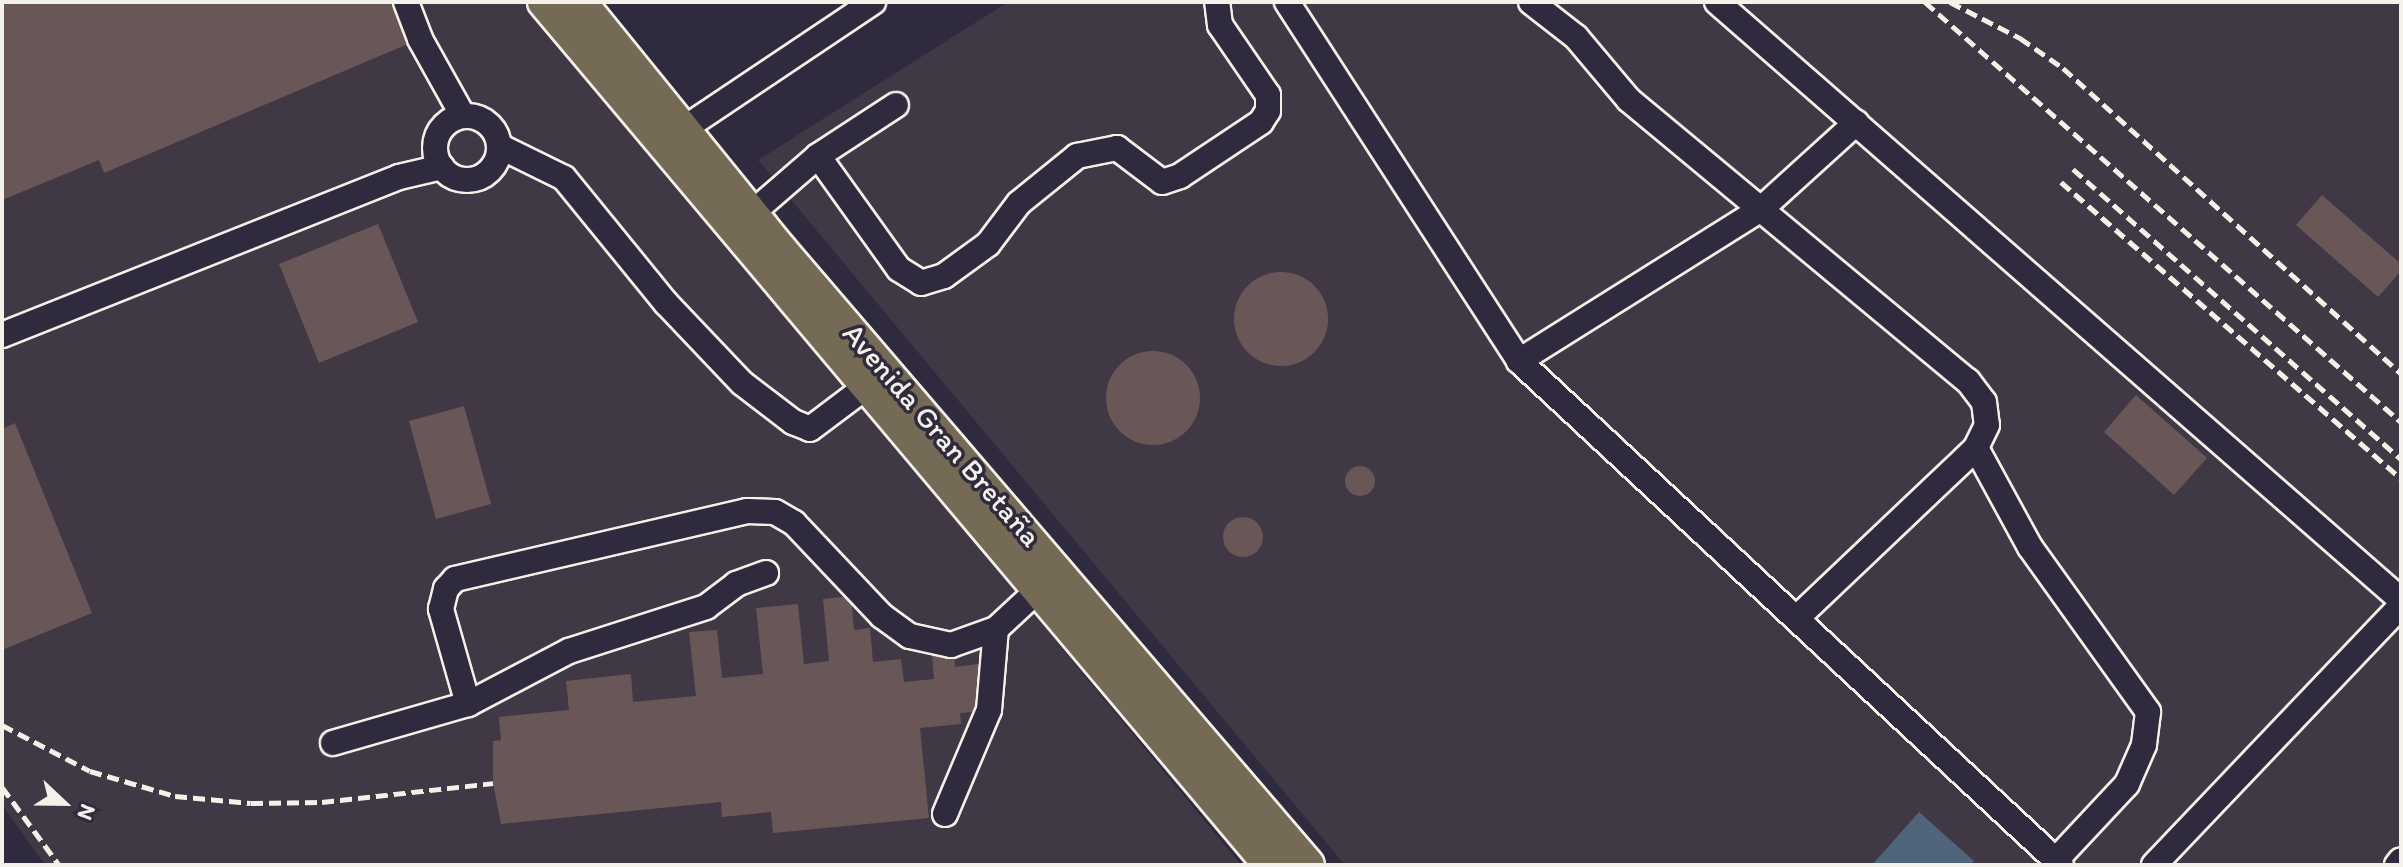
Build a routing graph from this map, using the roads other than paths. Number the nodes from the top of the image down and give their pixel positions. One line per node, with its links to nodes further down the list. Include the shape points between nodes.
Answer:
1 (406, 2): 10 (lane, via 420,39)
2 (544, 2): 20 (main road, Avenida Gran Bretaña)
3 (580, 2): 12 (main road, Avenida Gran Bretaña)
4 (873, 2): 12 (lane)
5 (1217, 2): 14 (lane, via 1220,25 1268,95 1268,111 1261,122 1180,176 1162,182 1117,148 1077,156 1019,203 988,244 944,276 921,283 899,269)
6 (1287, 2): 19 (lane)
7 (1531, 2): 16 (lane, via 1576,37 1629,100)
8 (1717, 2): 11 (lane)
9 (896, 105): 14 (lane)
10 (463, 116): 13 (lane, via 488,123); 15 (lane, via 451,120 436,142)
11 (1856, 123): 16 (lane); 24 (lane)
12 (682, 130): 17 (main road, Avenida Gran Bretaña)
13 (499, 146): 15 (lane, via 497,160 478,178 452,176); 20 (lane, via 564,178 666,303 742,383 793,422 810,429)
14 (818, 156): 17 (lane)
15 (442, 167): 18 (lane, via 399,177)
16 (1760, 210): 19 (lane); 21 (lane, via 1968,381 1984,402 1987,425)
17 (751, 214): 33 (main road, Avenida Gran Bretaña)
18 (2, 335)
19 (1519, 361): 25 (lane)
20 (866, 387): 23 (main road, Avenida Gran Bretaña)
21 (1976, 448): 25 (lane); 31 (lane, via 2030,547 2148,712 2144,745 2127,784)
22 (766, 573): 27 (lane, via 736,584 706,607 569,651)
23 (1038, 590): 26 (lane); 32 (main road, Avenida Gran Bretaña)
24 (2401, 603): 34 (lane)
25 (1797, 618): 31 (lane)
26 (996, 629): 27 (lane, via 951,645 910,636 882,616 794,523 775,512 747,511 455,579 441,609); 29 (lane, via 989,710)
27 (468, 704): 28 (lane)
28 (333, 743)
29 (945, 814)
30 (2401, 860): 35 (lane)
31 (2059, 862)
32 (1270, 865)
33 (1308, 865)
34 (2154, 865)
35 (2397, 865)

